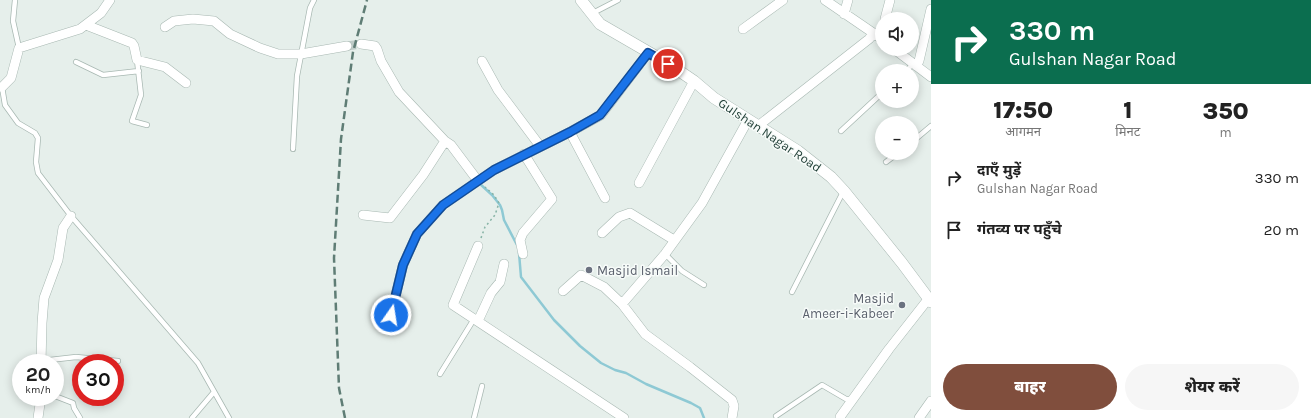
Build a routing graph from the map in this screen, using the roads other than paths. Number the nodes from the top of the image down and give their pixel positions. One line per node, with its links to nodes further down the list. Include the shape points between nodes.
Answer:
1 (15, 0): 21 (lane, via 12,22)
2 (110, 0): 14 (street, via 101,13)
3 (314, 0): 23 (lane, via 310,8)
4 (581, 0): 12 (street, Gulshan Nagar Road)
5 (618, 0): 12 (lane)
6 (783, 0): 16 (street)
7 (825, 0): 13 (street)
8 (848, 0): 13 (street)
9 (890, 0): 11 (street)
10 (931, 8): 29 (street, via 919,61)
11 (887, 12)
12 (591, 14): 22 (street, Gulshan Nagar Road, via 600,24)
13 (844, 14): 17 (street)
14 (86, 25): 21 (street); 25 (street, via 132,43)
15 (165, 27): 23 (street, via 174,21 193,18 214,21 230,34 260,48 278,54)
16 (743, 29)
17 (875, 33)
18 (875, 37): 37 (street)
19 (361, 44): 43 (street, via 375,46 400,92)
20 (347, 46): 23 (street)
21 (19, 48): 35 (street, via 10,78)
22 (648, 53): 33 (street, Gulshan Nagar Road); 41 (street, via 600,115)
23 (301, 54): 45 (lane, via 297,76)
24 (903, 56): 28 (street)
25 (137, 60): 31 (lane); 34 (street, via 165,67)
26 (482, 61): 44 (street, via 498,90)
27 (76, 62): 31 (lane, via 103,74)
28 (914, 64)
29 (916, 64)
30 (919, 68): 32 (street)
31 (139, 71): 38 (lane, via 141,95 132,121)
32 (931, 77)
33 (694, 81): 37 (street, Gulshan Nagar Road, via 714,98); 50 (street)
34 (186, 83)
35 (1, 87): 54 (lane, via 5,105 18,123 35,133 38,138 38,173)
36 (875, 100): 40 (lane)
37 (753, 123): 51 (street, Gulshan Nagar Road, via 798,151 831,177); 56 (street, via 702,203)
38 (147, 125)
39 (931, 126): 42 (lane)
40 (842, 131)
41 (570, 132): 44 (street); 52 (street)
42 (919, 136)
43 (445, 141): 49 (street, via 451,145); 53 (street, via 390,218)
44 (540, 146): 46 (street)
45 (293, 148)
46 (524, 154): 49 (street); 58 (street, via 552,199 523,233 520,240)
47 (889, 160): 48 (lane)
48 (886, 162)
49 (478, 181): 66 (street, via 443,205 417,234 403,265)
50 (640, 183)
51 (844, 191): 63 (lane); 64 (street, Gulshan Nagar Road)
52 (605, 198)
53 (363, 215)
54 (71, 216): 68 (street, via 63,228 58,260 44,298); 71 (lane, via 198,363)
55 (602, 233): 56 (street, via 619,217 630,213)
56 (674, 240): 59 (street)
57 (478, 246): 67 (street, via 453,304)
58 (523, 254)
59 (665, 254): 61 (lane, via 682,271); 65 (street)
60 (504, 264): 67 (street, via 500,282)
61 (704, 285)
62 (563, 291): 65 (street, via 581,275 604,288)
63 (792, 292)
64 (930, 300): 72 (street, via 889,349)
65 (622, 304): 84 (street, via 645,334 732,400)
66 (391, 315)
67 (476, 320): 69 (lane); 83 (street)
68 (41, 354)
69 (440, 374)
70 (482, 386): 82 (lane)
71 (214, 392): 80 (lane); 81 (lane)
72 (854, 399): 76 (lane, via 846,399 822,385); 77 (street)
73 (64, 400): 79 (lane, via 73,403)
74 (931, 401): 85 (street)
75 (40, 406): 78 (street)
76 (776, 416)
77 (840, 417)
78 (38, 418)
79 (80, 418)
80 (192, 418)
81 (229, 418)
82 (474, 418)
83 (624, 418)
84 (732, 418)
85 (919, 418)

